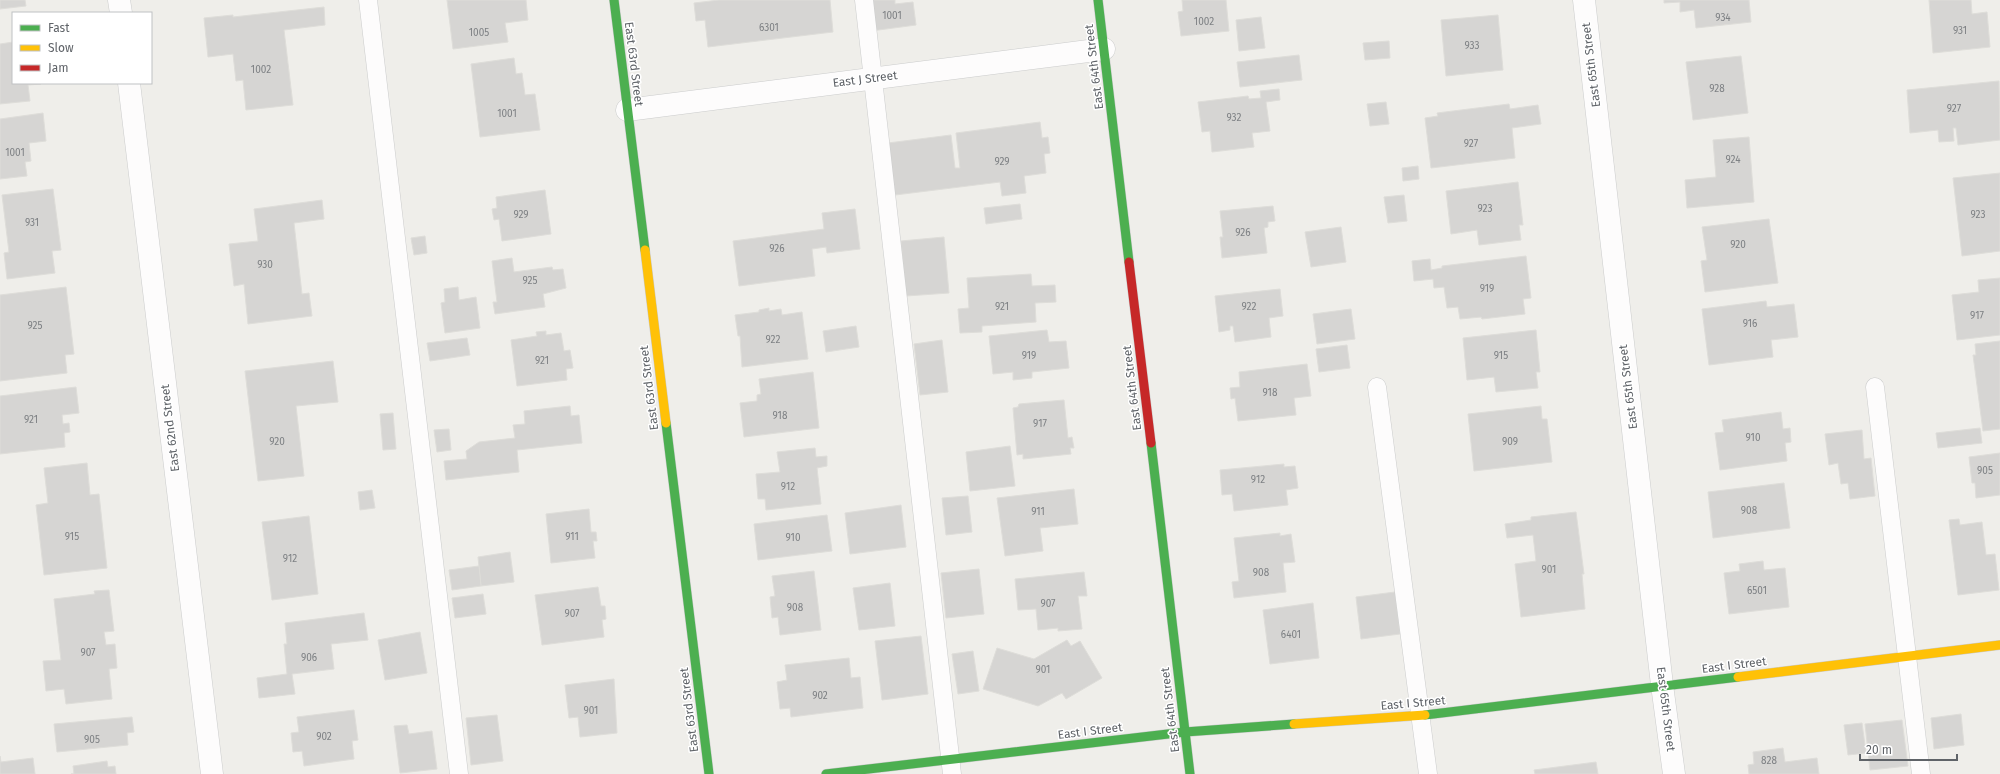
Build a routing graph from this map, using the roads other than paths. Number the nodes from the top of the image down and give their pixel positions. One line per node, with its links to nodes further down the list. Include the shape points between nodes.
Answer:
1 (119, 0): 7 (street)
2 (368, 0): 21 (lane)
3 (614, 0): 11 (street, East 63rd Street)
4 (864, 0): 9 (lane)
5 (1098, 0): 8 (street, East 64th Street)
6 (1584, 0): 16 (street, East 65th Street)
7 (121, 12)
8 (1104, 49): 9 (street, East J Street); 18 (street, East 64th Street)
9 (873, 78): 11 (street, East J Street); 19 (lane)
10 (129, 84): 20 (street, East 62nd Street)
11 (627, 110): 22 (street, East 63rd Street)
12 (1377, 387): 17 (lane)
13 (1875, 387): 15 (lane)
14 (2000, 645): 15 (street, East I Street)
15 (1906, 656): 16 (street, East I Street); 27 (lane)
16 (1662, 686): 17 (street, East I Street); 26 (street, East 65th Street)
17 (1421, 715): 18 (street, East I Street); 25 (lane)
18 (1185, 732): 19 (street, East I Street); 24 (street, East 64th Street)
19 (951, 767): 23 (street, East I Street)
20 (212, 774)
21 (459, 774)
22 (709, 774)
23 (826, 774)
24 (1190, 774)
25 (1428, 774)
26 (1674, 774)
27 (1921, 774)

